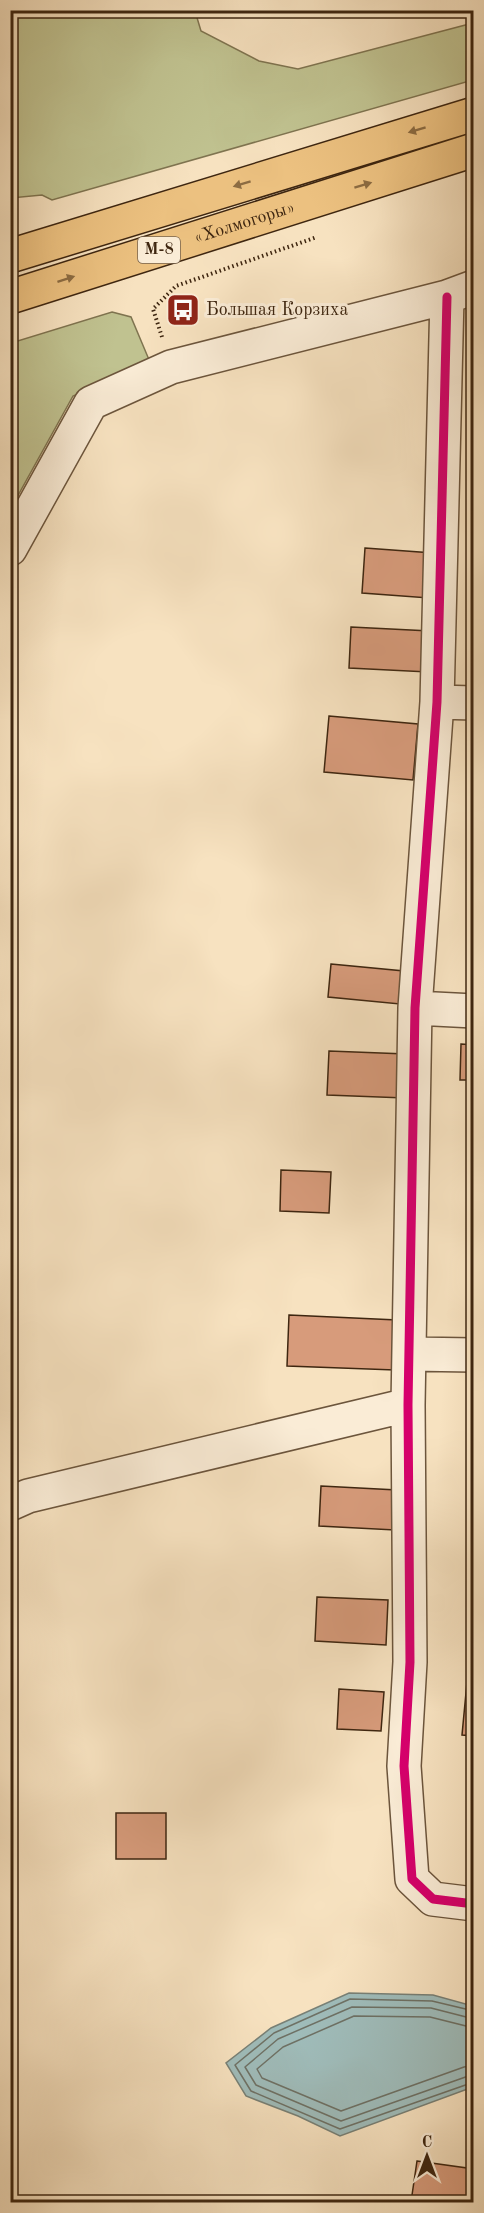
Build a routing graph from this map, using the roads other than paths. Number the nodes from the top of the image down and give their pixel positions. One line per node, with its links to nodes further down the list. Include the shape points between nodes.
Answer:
1 (474, 114): 3 (main road, «Холмогоры» / М-8, one-way to 3)
2 (474, 150): 5 (main road, «Холмогоры» / М-8, one-way to 2)
3 (10, 256)
4 (460, 292): 6 (street, via 171,367 91,403); 7 (street)
5 (10, 297)
6 (10, 549)
7 (437, 702): 8 (street); 9 (street)
8 (474, 703)
9 (415, 1008): 10 (street); 11 (street)
10 (474, 1011)
11 (410, 1354): 12 (street); 13 (street)
12 (474, 1355)
13 (408, 1405): 14 (street, via 28,1496); 15 (street, via 410,1662 404,1766 412,1879 434,1899)
14 (10, 1504)
15 (474, 1904)

